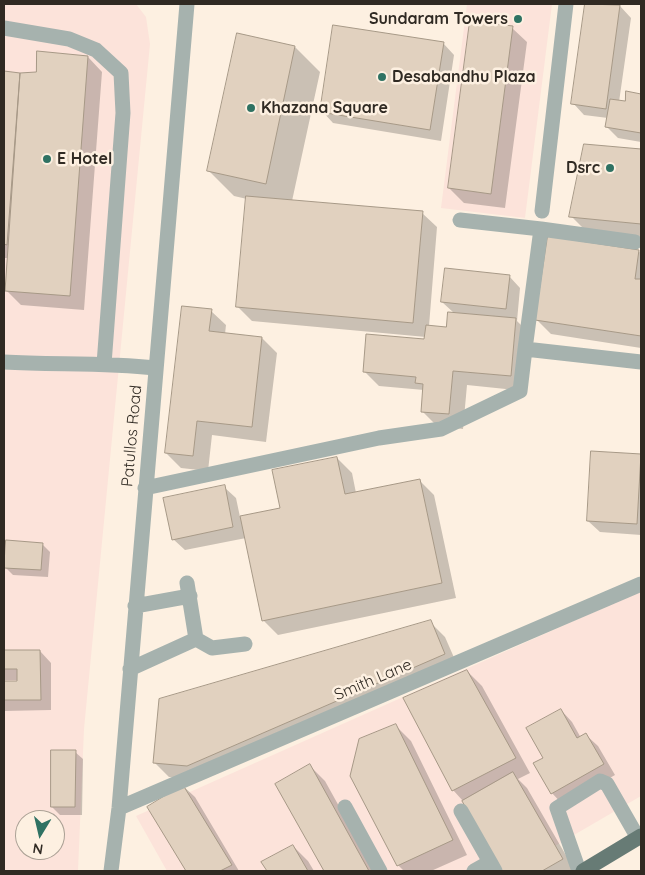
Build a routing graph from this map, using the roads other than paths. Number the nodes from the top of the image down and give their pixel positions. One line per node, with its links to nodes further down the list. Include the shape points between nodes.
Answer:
1 (187, 4): 12 (street, Patullos Road)
2 (566, 4): 4 (street)
3 (4, 28): 11 (street, via 69,39 96,50 121,73 123,113)
4 (542, 211)
5 (460, 220): 6 (street)
6 (541, 229): 7 (street); 8 (street)
7 (636, 242)
8 (525, 349): 10 (street); 13 (street, via 520,391 441,429 379,438)
9 (4, 362): 11 (street, via 60,366)
10 (641, 362)
11 (104, 364): 12 (street)
12 (155, 368): 13 (street, Patullos Road)
13 (145, 488): 15 (street, Patullos Road)
14 (641, 584): 20 (street, Smith Lane)
15 (135, 606): 16 (street, via 188,590); 18 (street, Patullos Road)
16 (196, 639): 17 (street, via 212,648); 18 (street)
17 (245, 644)
18 (130, 669): 20 (street, Patullos Road)
19 (346, 807): 25 (street)
20 (119, 808): 24 (street, Patullos Road)
21 (461, 811): 23 (street)
22 (640, 837): 27 (street, via 607,784 600,781 556,808); 28 (main road)
23 (493, 866): 26 (street)
24 (111, 871)
25 (380, 871)
26 (474, 871)
27 (579, 871)
28 (583, 871)

